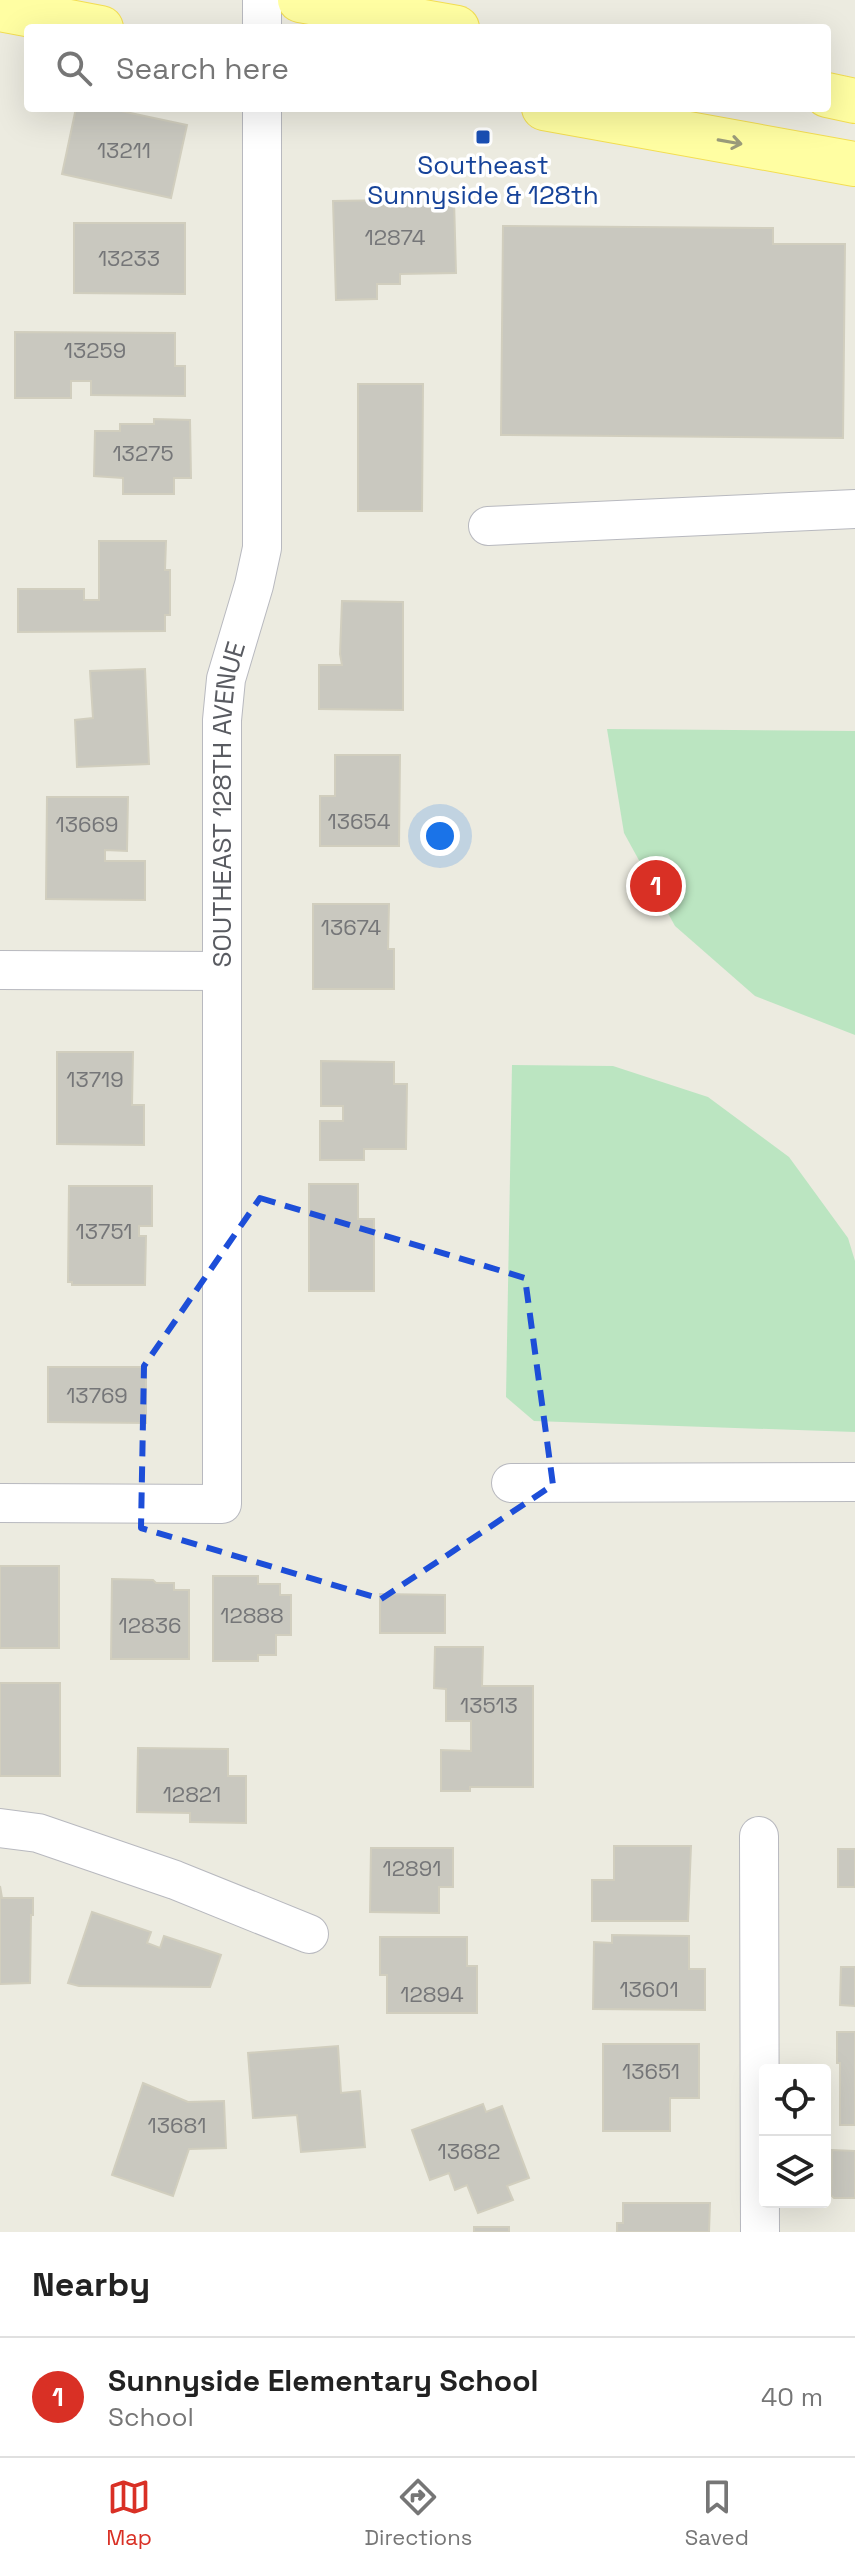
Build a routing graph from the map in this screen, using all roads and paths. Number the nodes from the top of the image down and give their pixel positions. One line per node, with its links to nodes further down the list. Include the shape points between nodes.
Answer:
1 (262, 0): 5 (street)
2 (300, 0): 6 (main road)
3 (0, 9): 4 (main road)
4 (80, 24)
5 (262, 24)
6 (435, 24)
7 (831, 96): 8 (main road)
8 (855, 101)
9 (262, 112): 15 (street, SOUTHEAST 128TH AVENUE, via 262,548 226,679 222,720)
10 (566, 112): 11 (main road, one-way to 11)
11 (855, 164)
12 (855, 509): 13 (street)
13 (488, 526)
14 (0, 970): 15 (street)
15 (221, 971): 18 (street, SOUTHEAST 128TH AVENUE, via 222,1504)
16 (855, 1482): 17 (street)
17 (511, 1483)
18 (0, 1503)
19 (0, 1828): 21 (street, via 38,1833 120,1861)
20 (759, 1836): 22 (street)
21 (309, 1934)
22 (760, 2232)

